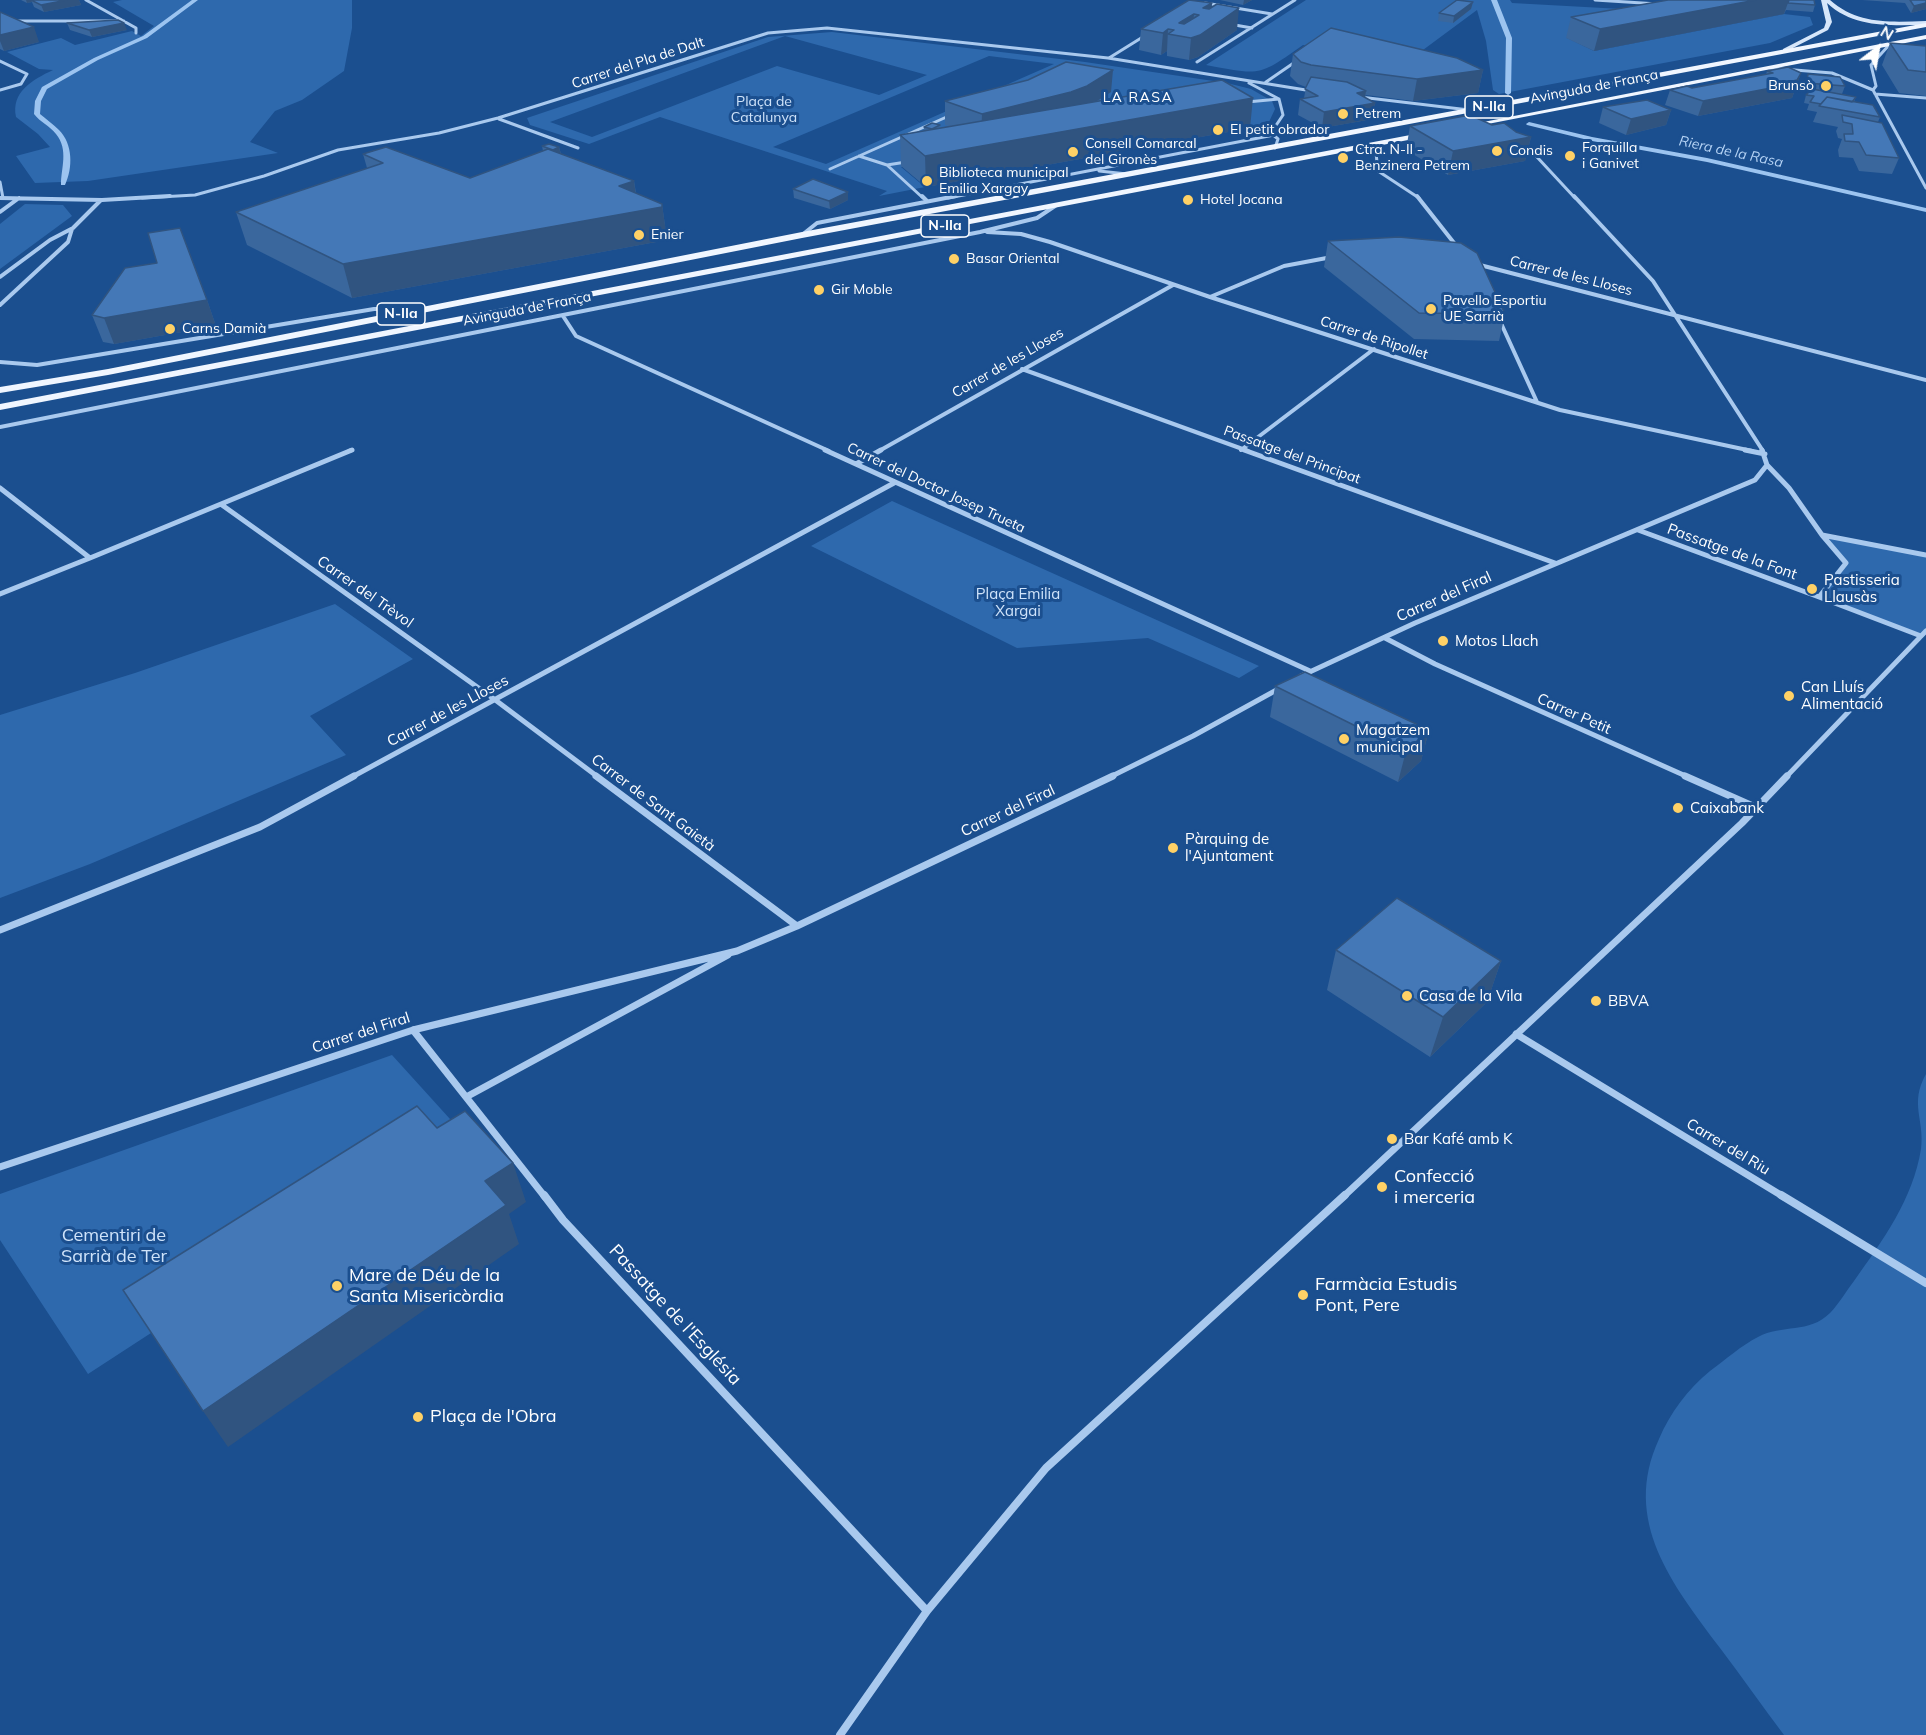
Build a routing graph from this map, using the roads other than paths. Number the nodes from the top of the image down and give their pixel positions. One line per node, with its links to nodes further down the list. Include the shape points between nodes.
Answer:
1 (86, 0): 9 (street)
2 (1295, 0): 7 (street)
3 (1595, 0): 6 (street)
4 (1826, 0): 11 (street, via 1858,18); 17 (street, via 1826,30)
5 (1202, 1): 7 (street)
6 (1664, 4)
7 (1272, 15): 12 (street)
8 (0, 21): 9 (street)
9 (124, 21): 13 (street, via 136,28)
10 (1222, 22): 12 (street)
11 (1926, 24): 17 (main road, Avinguda de França / N-IIa)
12 (1252, 28): 22 (street)
13 (136, 33)
14 (1149, 33): 20 (street)
15 (1926, 37): 16 (main road, Avinguda de França / N-IIa)
16 (1890, 44): 24 (main road, Avinguda de França / N-IIa); 29 (street, via 1871,65)
17 (1785, 50): 34 (main road, Avinguda de França / N-IIa)
18 (1304, 55): 26 (street)
19 (1076, 56): 20 (street, Carrer del Pla de Dalt); 23 (street); 36 (street, Carrer del Pla de Dalt, via 827,28 785,30)
20 (1108, 58): 25 (street, Carrer del Pla de Dalt)
21 (0, 62): 27 (street, via 27,74 21,84)
22 (1197, 62)
23 (1067, 64)
24 (1768, 68): 29 (street, via 1832,73); 37 (main road, Avinguda de França / N-IIa, via 1503,122)
25 (1249, 82): 26 (street); 32 (street)
26 (1266, 82): 28 (street)
27 (0, 90)
28 (1321, 92)
29 (1874, 92): 31 (street); 50 (street)
30 (1355, 96): 34 (street)
31 (1926, 98)
32 (1279, 99): 33 (street); 39 (street, via 1283,115 1271,133)
33 (1243, 103)
34 (1473, 110): 43 (main road, Avinguda de França / N-IIa)
35 (952, 115): 44 (street)
36 (498, 118): 42 (street); 55 (street, Carrer del Pla de Dalt, via 439,133 338,150 195,195)
37 (1455, 128)
38 (1432, 133): 41 (main road, Avinguda de França / N-IIa)
39 (1274, 135): 43 (street, via 1278,140); 48 (street, Avinguda de França)
40 (1517, 136): 70 (street, via 1653,281)
41 (1375, 144): 57 (main road, Avinguda de França / N-IIa); 62 (street, via 1378,171 1415,194)
42 (578, 148)
43 (1275, 148): 49 (main road, Avinguda de França / N-IIa)
44 (858, 156): 46 (street); 47 (street)
45 (910, 161): 46 (street)
46 (887, 165): 56 (street)
47 (830, 169)
48 (1092, 170): 49 (street, Avinguda de França); 56 (street, Avinguda de França)
49 (1132, 174): 61 (main road, Avinguda de França / N-IIa)
50 (1924, 181): 52 (street)
51 (0, 182): 53 (street)
52 (1926, 188)
53 (2, 198): 54 (street, Carrer del Pla de Dalt)
54 (19, 198): 55 (street, Carrer del Pla de Dalt); 58 (street)
55 (102, 200): 59 (street)
56 (927, 201): 61 (street, Avinguda de França, via 817,223)
57 (1056, 205): 60 (street, Avinguda de França, via 1037,218); 79 (main road, Avinguda de França / N-IIa)
58 (0, 212)
59 (73, 228): 65 (street); 68 (street, via 68,242)
60 (980, 232): 66 (street, Carrer de Ripollet, via 1021,234); 71 (street, Avinguda de França)
61 (802, 235): 69 (main road, Avinguda de França / N-IIa)
62 (1464, 254)
63 (1337, 257): 67 (street, via 1303,259)
64 (1477, 273): 70 (street, Carrer de les Lloses, via 1472,262)
65 (0, 277)
66 (1173, 285): 67 (street, Carrer de Ripollet); 75 (street, Carrer de les Lloses)
67 (1210, 297): 73 (street, Carrer de Ripollet)
68 (0, 305)
69 (430, 309): 74 (street, Avinguda de França, via 374,309 37,365); 77 (main road, Avinguda de França / N-IIa)
70 (1678, 315): 76 (street, Carrer de les Lloses); 83 (street)
71 (563, 316): 80 (street, Avinguda de França); 84 (street, Carrer del Doctor Josep Trueta, via 576,336)
72 (1497, 316): 78 (street)
73 (1374, 349): 78 (street, Carrer de Ripollet); 82 (street)
74 (0, 362)
75 (1022, 369): 82 (street, Passatge del Principat); 84 (street, Carrer de les Lloses)
76 (1926, 380)
77 (0, 390)
78 (1538, 402): 83 (street, Carrer de Ripollet)
79 (0, 407)
80 (0, 427)
81 (352, 450): 88 (street)
82 (1241, 450): 93 (street, Passatge del Principat)
83 (1765, 454): 85 (street)
84 (856, 464): 86 (street, Carrer del Doctor Josep Trueta)
85 (1767, 465): 89 (street, Carrer del Firal, via 1755,480); 90 (street, via 1789,488)
86 (894, 483): 98 (street, Carrer del Doctor Josep Trueta); 99 (street, Carrer de les Lloses)
87 (0, 488): 92 (street)
88 (222, 505): 92 (street); 99 (street, Carrer del Trèvol)
89 (1637, 530): 93 (street, Carrer del Firal); 95 (street, Passatge de la Font)
90 (1822, 535): 91 (street); 95 (street, via 1846,563)
91 (1926, 555)
92 (90, 558): 94 (street)
93 (1555, 563): 97 (street, Carrer del Firal)
94 (0, 594)
95 (1819, 597): 96 (street, Passatge de la Font)
96 (1924, 633): 100 (street)
97 (1385, 638): 98 (street, Carrer del Firal); 100 (street, Carrer Petit)
98 (1310, 671): 101 (street, Carrer del Firal, via 1193,736)
99 (494, 699): 101 (street, Carrer de Sant Gaietà); 102 (street, Carrer de les Lloses, via 260,827)
100 (1755, 807): 105 (street)
101 (797, 926): 103 (street, Carrer del Firal)
102 (0, 930)
103 (736, 951): 104 (street, Carrer del Firal); 106 (street, Carrer del Firal)
104 (413, 1030): 106 (street, Passatge de l'Església); 107 (street, Carrer del Firal)
105 (1516, 1034): 108 (street, Carrer del Riu); 109 (street, via 1046,1468)
106 (468, 1096): 109 (street, Passatge de l'Església, via 563,1220)
107 (0, 1167)
108 (1926, 1283)
109 (927, 1611): 110 (street)
110 (840, 1735)

